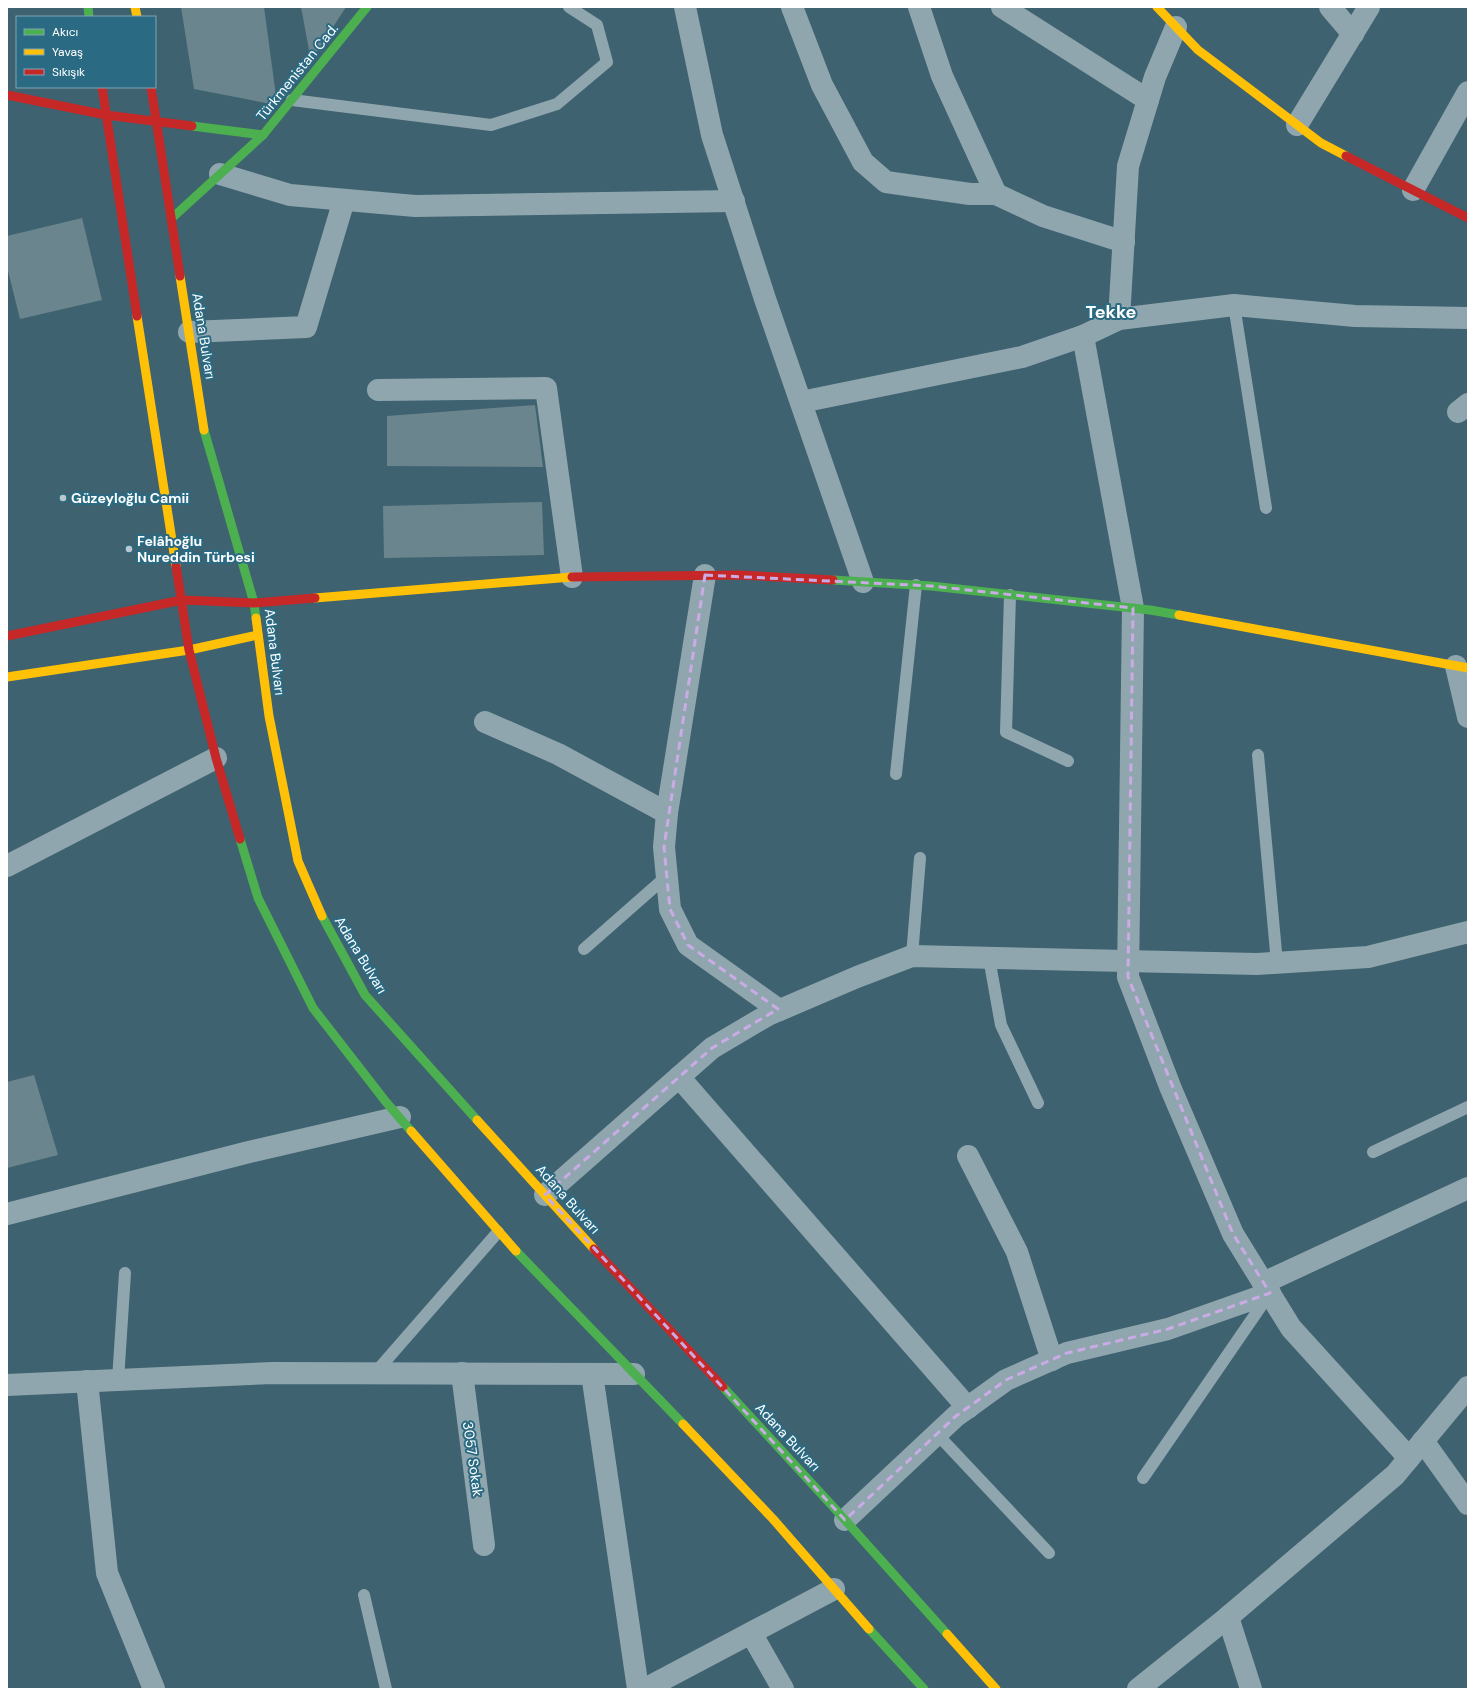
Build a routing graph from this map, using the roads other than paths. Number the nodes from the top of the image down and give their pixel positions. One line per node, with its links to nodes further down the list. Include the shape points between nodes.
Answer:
1 (367, 7): 16 (main road, Türkmenistan Cad.)
2 (569, 7): 16 (lane, via 597,26 606,62 557,104 491,125)
3 (685, 7): 26 (street, via 712,135)
4 (792, 7): 24 (street, via 822,85 863,162 886,182 970,194)
5 (919, 7): 24 (street, via 942,76)
6 (1002, 7): 17 (street)
7 (1157, 7): 10 (main road)
8 (1330, 7): 11 (street)
9 (1369, 7): 11 (street)
10 (1176, 27): 17 (street); 20 (main road, via 1198,50)
11 (1353, 34): 20 (street)
12 (102, 88): 18 (main road)
13 (151, 88): 19 (main road, Adana Bulvarı)
14 (1468, 92): 23 (street)
15 (7, 95): 18 (main road)
16 (292, 100): 21 (main road, Türkmenistan Cad.)
17 (1148, 100): 29 (street, via 1128,166)
18 (106, 115): 19 (main road); 43 (main road)
19 (157, 121): 21 (main road); 27 (main road, Adana Bulvarı)
20 (1297, 125): 23 (main road, via 1320,143)
21 (263, 135): 22 (main road, Türkmenistan Cad.)
22 (220, 174): 25 (street, via 290,195); 27 (main road, Türkmenistan Cad.)
23 (1413, 190): 28 (main road)
24 (996, 194): 29 (street, via 1043,216)
25 (344, 200): 26 (street, via 415,206); 33 (street, via 306,327)
26 (734, 202): 36 (street)
27 (172, 218): 33 (main road, Adana Bulvarı)
28 (1468, 218)
29 (1124, 242): 32 (street)
30 (1234, 305): 31 (street, via 1355,316); 32 (street); 37 (lane)
31 (1468, 318)
32 (1119, 319): 34 (street)
33 (189, 332): 44 (main road, Adana Bulvarı, via 204,429)
34 (1083, 336): 36 (street, via 1022,357); 45 (street)
35 (378, 390): 39 (street, via 546,388)
36 (801, 402): 40 (street)
37 (1266, 508)
38 (705, 575): 39 (main road); 40 (main road); 57 (street)
39 (572, 577): 44 (main road)
40 (863, 582): 41 (main road)
41 (916, 585): 42 (main road); 56 (lane)
42 (1010, 595): 45 (main road); 55 (lane, via 1006,732)
43 (182, 600): 44 (main road); 47 (main road); 48 (main road)
44 (254, 602): 46 (main road, Adana Bulvarı)
45 (1133, 608): 49 (main road); 65 (street)
46 (258, 635): 48 (main road); 75 (main road, Adana Bulvarı, via 269,716 298,861 320,915 365,995)
47 (7, 636)
48 (189, 650): 50 (main road); 54 (main road)
49 (1462, 667): 51 (street)
50 (7, 677)
51 (1468, 718)
52 (485, 722): 57 (street, via 558,754)
53 (1258, 755): 66 (lane)
54 (216, 758): 59 (street); 71 (main road, via 258,898 309,1001)
55 (1068, 761)
56 (896, 774)
57 (667, 813): 60 (street, via 664,847)
58 (920, 858): 63 (lane)
59 (7, 866)
60 (667, 876): 62 (lane); 67 (street, via 670,909 688,945)
61 (1468, 932): 66 (street, via 1368,957)
62 (584, 949)
63 (912, 956): 64 (street); 67 (street)
64 (989, 958): 65 (street); 69 (lane, via 1001,1025)
65 (1128, 962): 66 (street); 79 (street, via 1128,977 1171,1089 1233,1234)
66 (1277, 963)
67 (779, 1010): 68 (street, via 712,1048)
68 (679, 1077): 75 (street); 89 (street)
69 (1038, 1103)
70 (1468, 1106): 72 (lane)
71 (400, 1117): 76 (street, via 249,1152); 77 (main road)
72 (1373, 1152)
73 (968, 1156): 80 (street, via 1017,1252)
74 (1468, 1188): 79 (street)
75 (545, 1195): 94 (main road, Adana Bulvarı)
76 (7, 1214)
77 (498, 1232): 81 (lane); 84 (main road)
78 (125, 1273): 85 (lane)
79 (1266, 1288): 80 (street, via 1168,1329 1067,1353); 91 (street, via 1291,1328); 92 (lane)
80 (1052, 1360): 89 (street, via 1006,1380)
81 (375, 1373): 82 (street); 85 (street, via 273,1373)
82 (462, 1373): 83 (street); 95 (street, 3057 Sokak)
83 (592, 1374): 84 (street); 103 (street)
84 (634, 1374): 97 (main road, via 773,1519)
85 (118, 1380): 86 (street)
86 (87, 1381): 87 (street); 101 (street, via 107,1573)
87 (7, 1385)
88 (1468, 1387): 91 (street)
89 (968, 1408): 90 (street)
90 (937, 1434): 94 (street); 96 (lane)
91 (1416, 1450): 93 (street); 99 (street, via 1395,1475)
92 (1143, 1478)
93 (1468, 1504)
94 (845, 1520): 107 (main road, Adana Bulvarı)
95 (484, 1545)
96 (1049, 1553)
97 (834, 1589): 100 (street); 106 (main road)
98 (364, 1595): 102 (lane)
99 (1228, 1616): 108 (street); 109 (street)
100 (751, 1633): 104 (street); 105 (street)
101 (154, 1689)
102 (386, 1689)
103 (638, 1689)
104 (645, 1689)
105 (783, 1689)
106 (924, 1689)
107 (996, 1689)
108 (1138, 1689)
109 (1251, 1689)

